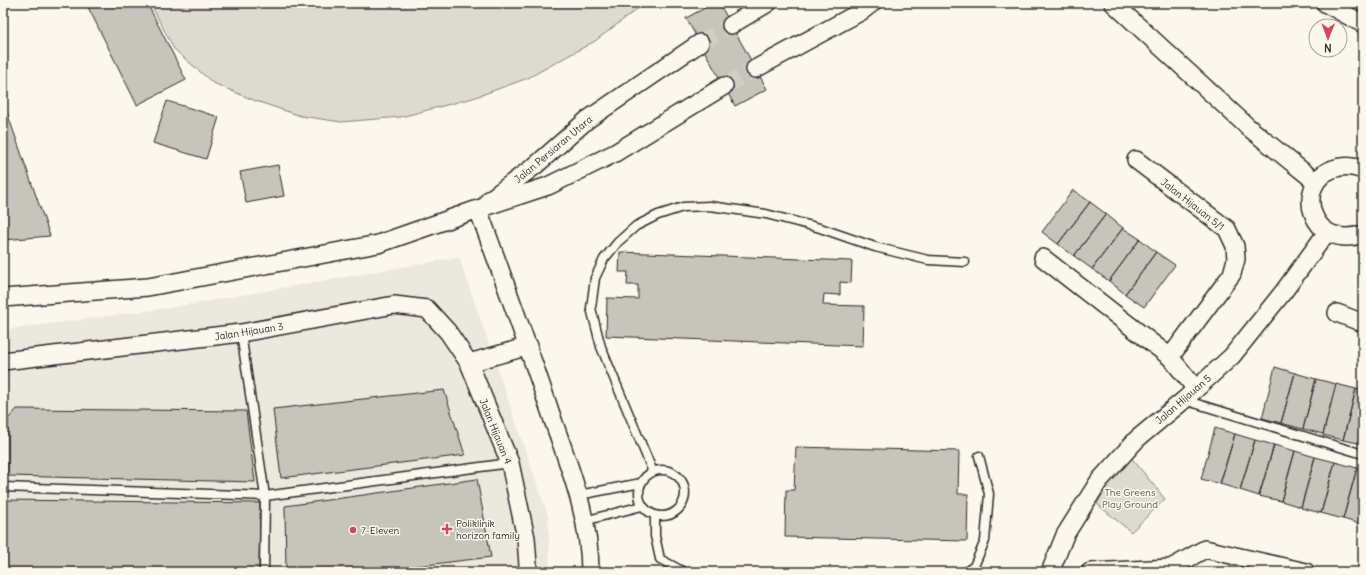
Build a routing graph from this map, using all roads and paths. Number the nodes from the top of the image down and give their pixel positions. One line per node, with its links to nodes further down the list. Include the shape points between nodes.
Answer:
1 (768, 3): 6 (street)
2 (872, 3): 8 (street)
3 (1113, 3): 12 (street, via 1248,127)
4 (1325, 3): 5 (street)
5 (1363, 24)
6 (731, 25)
7 (700, 43): 13 (street, Jalan Persiaran Utara, via 587,120 536,165)
8 (755, 69)
9 (724, 86): 13 (street, Jalan Persiaran Utara, via 615,153 548,186)
10 (1136, 160): 23 (street, Jalan Hijauan 5/1, via 1227,229 1235,246 1236,259 1232,274)
11 (1363, 170): 12 (street, via 1348,166 1339,167 1326,172)
12 (1316, 182): 14 (street, via 1312,191 1312,210 1317,222)
13 (478, 209): 18 (street, via 378,244 230,272 148,287); 22 (street)
14 (1327, 232): 15 (street, via 1345,238); 26 (street, Jalan Hijauan 5, via 1232,356)
15 (1363, 234)
16 (1043, 258): 23 (street)
17 (965, 262): 30 (lane, via 928,260 874,248 820,228 766,214 710,206 684,207 658,215 636,226 604,259 595,278 591,308 601,347)
18 (3, 298)
19 (1337, 313): 20 (street)
20 (1363, 323)
21 (241, 333): 24 (street, Jalan Hijauan 3); 25 (street, Jalan Hijauan 3, via 394,305 420,308 427,309 448,332); 34 (lane)
22 (529, 346): 25 (street); 33 (street)
23 (1170, 357): 26 (street)
24 (3, 361)
25 (469, 363): 29 (street, Jalan Hijauan 4)
26 (1190, 394): 27 (lane); 43 (street, Jalan Hijauan 5, via 1137,439 1099,481 1065,536)
27 (1363, 454)
28 (979, 456): 42 (lane, via 989,494 985,541 974,566)
29 (510, 463): 34 (lane); 39 (street, Jalan Hijauan 4, via 526,538)
30 (653, 472): 31 (lane); 36 (lane, via 669,471 682,481 685,488 683,504 678,510 663,516)
31 (641, 483): 33 (lane); 35 (lane, via 639,490)
32 (3, 487): 34 (lane)
33 (579, 495): 37 (street)
34 (265, 496): 38 (lane)
35 (642, 506): 36 (lane); 37 (lane)
36 (655, 515): 41 (lane, via 655,536 660,559)
37 (584, 521): 40 (street, via 590,552)
38 (264, 572)
39 (527, 572)
40 (590, 572)
41 (684, 572)
42 (966, 572)
43 (1050, 572)
44 (1090, 572): 45 (street, via 1171,568 1205,549)
45 (1306, 572)

